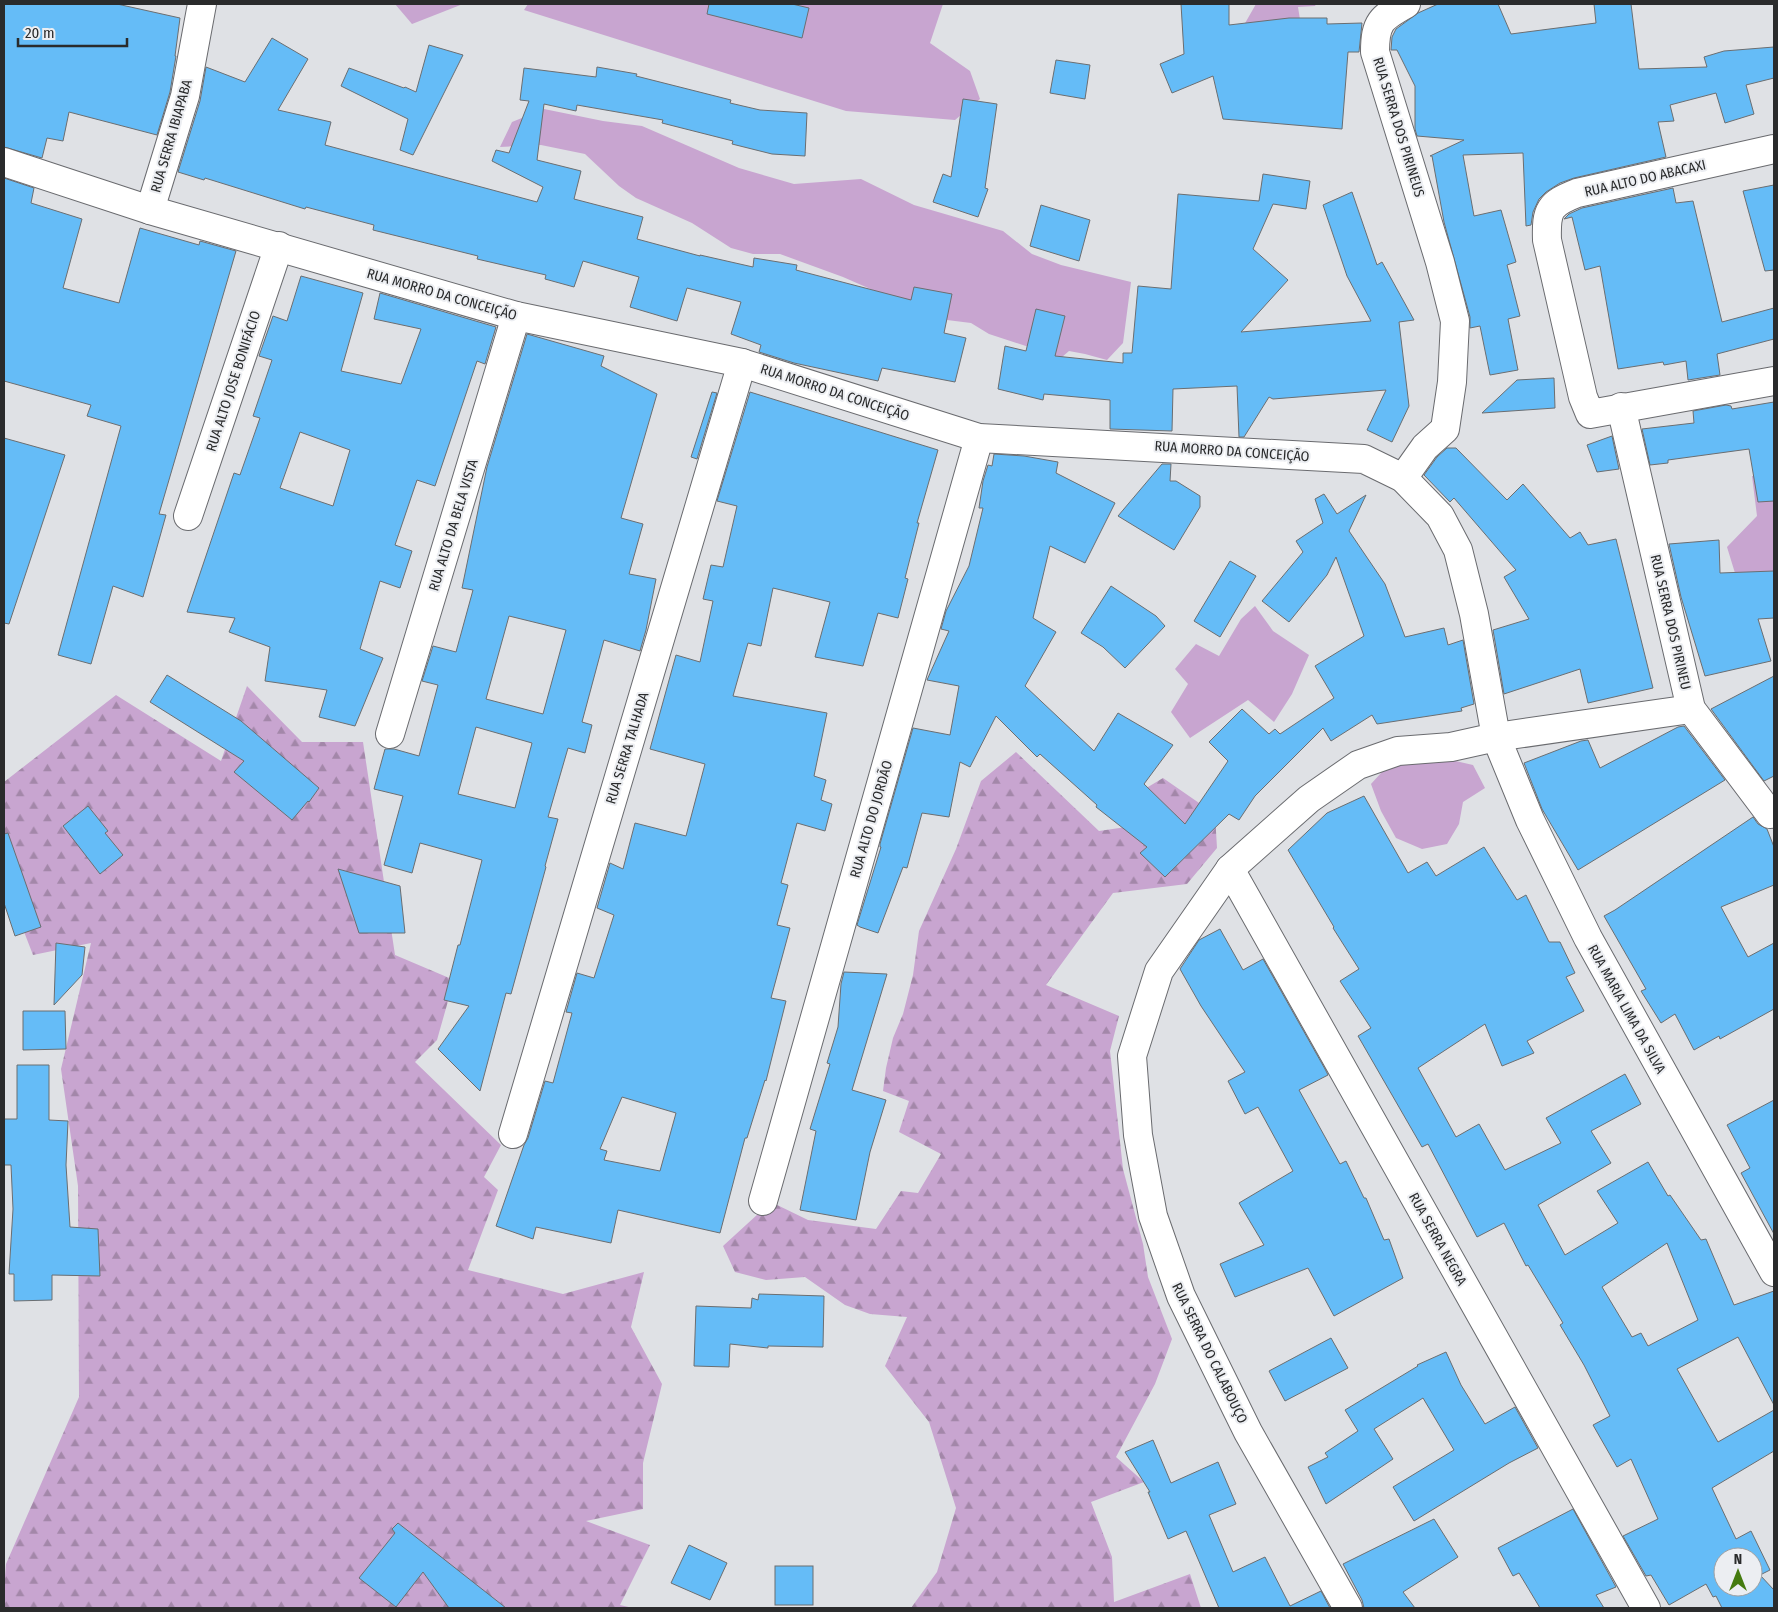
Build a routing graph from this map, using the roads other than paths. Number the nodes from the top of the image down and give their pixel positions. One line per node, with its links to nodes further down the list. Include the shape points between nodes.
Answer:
1 (202, 4): 5 (street, RUA SERRA IBIAPABA, via 185,96)
2 (1406, 4): 12 (street, RUA SERRA DOS PIRINEUS, via 1379,22 1375,52 1455,320 1452,382 1445,429 1425,446)
3 (1774, 149): 10 (street, RUA ALTO DO ABACAXI, via 1577,193 1559,200 1550,210 1547,240 1586,408 1590,414)
4 (4, 162): 5 (street, RUA MORRO DA CONCEIÇÃO)
5 (150, 210): 6 (street, RUA MORRO DA CONCEIÇÃO)
6 (278, 246): 7 (street, RUA MORRO DA CONCEIÇÃO); 13 (street, RUA ALTO JOSE BONIFÁCIO)
7 (516, 316): 8 (street, RUA MORRO DA CONCEIÇÃO); 15 (street, RUA ALTO DA BELA VISTA)
8 (742, 362): 11 (street, RUA MORRO DA CONCEIÇÃO); 19 (street, RUA SERRA TALHADA)
9 (1774, 381): 10 (street)
10 (1614, 409): 14 (street, RUA SERRA DOS PIRINEU)
11 (979, 438): 12 (street, RUA MORRO DA CONCEIÇÃO, via 1364,458); 20 (street, RUA ALTO DO JORDÃO)
12 (1403, 478): 16 (street, RUA MORRO DA CONCEIÇÃO, via 1440,516 1458,550 1474,614)
13 (188, 516)
14 (1691, 709): 16 (street, RUA SERRA DO CALABOUÇO); 17 (street, RUA SERRA DOS PIRINEU)
15 (390, 734)
16 (1496, 737): 18 (street, RUA SERRA DO CALABOUÇO, via 1451,746 1398,751 1358,764 1309,799); 21 (street, RUA MARIA LIMA DA SILVA, via 1530,820 1588,938)
17 (1772, 813)
18 (1230, 869): 22 (street, RUA SERRA DO CALABOUÇO, via 1159,971 1132,1056 1138,1135 1153,1216 1181,1296 1248,1432); 23 (street, RUA SERRA NEGRA)
19 (513, 1134)
20 (763, 1201)
21 (1774, 1272)
22 (1348, 1608)
23 (1646, 1608)

